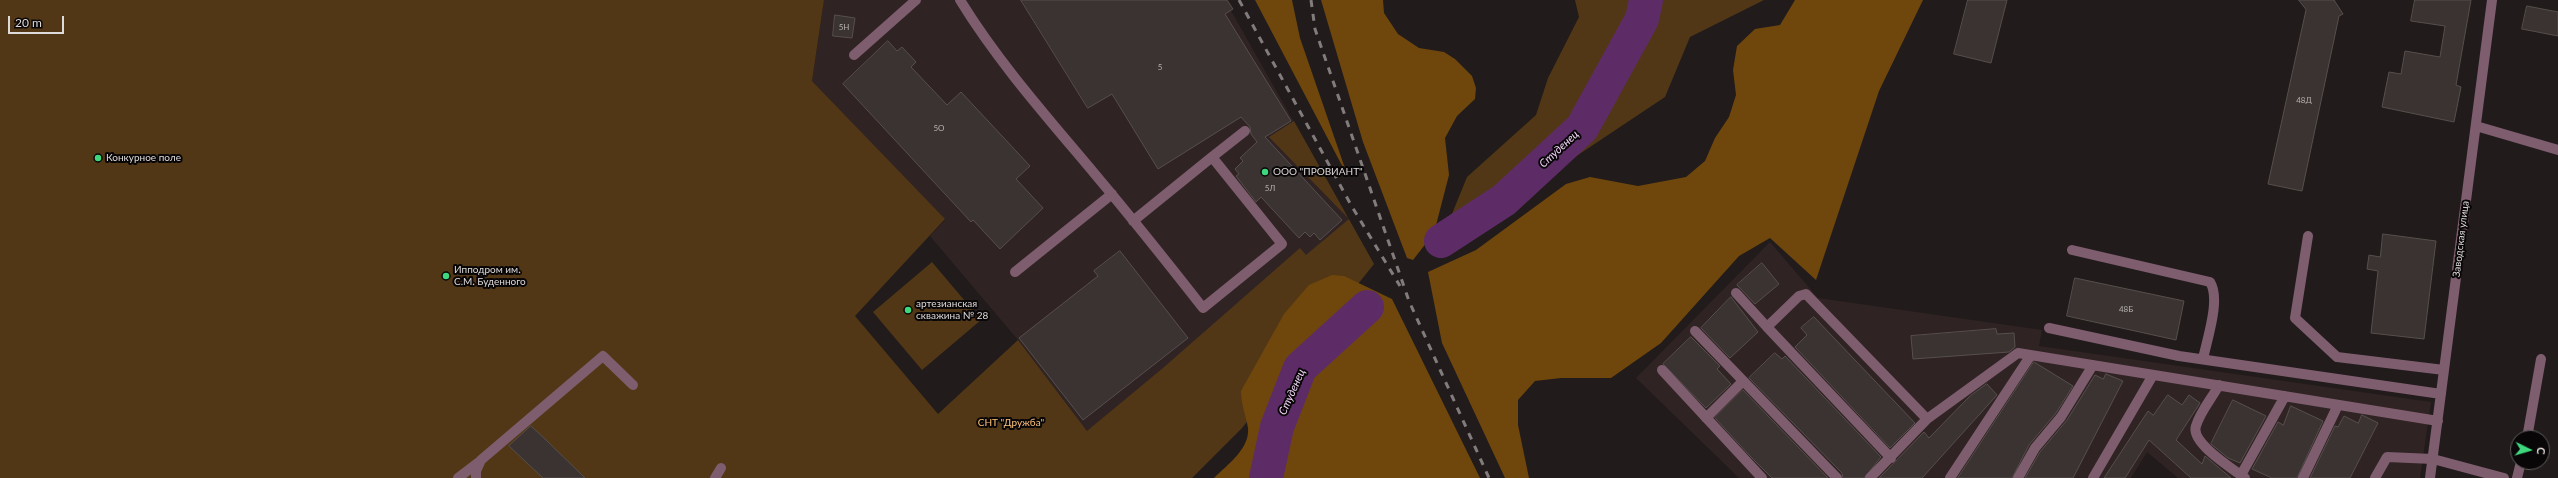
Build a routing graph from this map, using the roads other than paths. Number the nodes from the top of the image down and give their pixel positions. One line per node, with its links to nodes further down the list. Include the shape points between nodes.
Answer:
1 (916, 0): 4 (street)
2 (960, 0): 9 (street, via 1011,74)
3 (2492, 0): 5 (street, Заводская улица)
4 (854, 55)
5 (2476, 126): 7 (street); 23 (street, Заводская улица)
6 (1244, 131): 8 (street)
7 (2558, 150)
8 (1212, 157): 10 (street); 10 (street, via 1282,244 1203,308)
9 (1112, 194): 10 (street); 13 (street)
10 (1133, 221)
11 (2308, 236): 23 (street, via 2295,318 2337,358)
12 (2072, 250): 19 (street, via 2210,282 2215,289 2215,300)
13 (1015, 272)
14 (1736, 293): 15 (street)
15 (1767, 326): 32 (street, via 1799,296 1806,294); 35 (street)
16 (2049, 328): 19 (street)
17 (1695, 331): 25 (street)
18 (2031, 355): 21 (street); 32 (street, via 2018,353); 46 (street)
19 (2203, 359): 28 (street)
20 (2541, 359): 34 (street)
21 (2092, 365): 24 (street); 47 (street, via 2061,417 2035,448)
22 (1662, 370): 31 (street)
23 (2444, 370): 28 (street, Заводская улица)
24 (2153, 375): 27 (street); 48 (street)
25 (1743, 381): 31 (street); 44 (street)
26 (633, 385): 37 (street, via 603,356)
27 (2219, 385): 29 (street); 39 (street, via 2195,427 2196,437 2203,446)
28 (2441, 394): 33 (street, Заводская улица)
29 (2285, 396): 30 (street); 39 (street)
30 (2338, 405): 33 (street); 49 (street)
31 (1706, 418): 43 (street)
32 (1927, 419): 35 (street)
33 (2438, 421): 36 (street, Заводская улица)
34 (2528, 430)
35 (1891, 458): 45 (street)
36 (2433, 459): 50 (street, via 2387,457); 51 (street, Заводская улица); 52 (street)
37 (481, 460): 40 (street); 41 (street)
38 (721, 468): 42 (street)
39 (2243, 476)
40 (458, 478)
41 (476, 478)
42 (715, 478)
43 (1762, 478)
44 (1837, 478)
45 (1870, 478)
46 (1950, 478)
47 (2018, 478)
48 (2093, 478)
49 (2303, 478)
50 (2376, 478)
51 (2430, 478)
52 (2504, 478)

